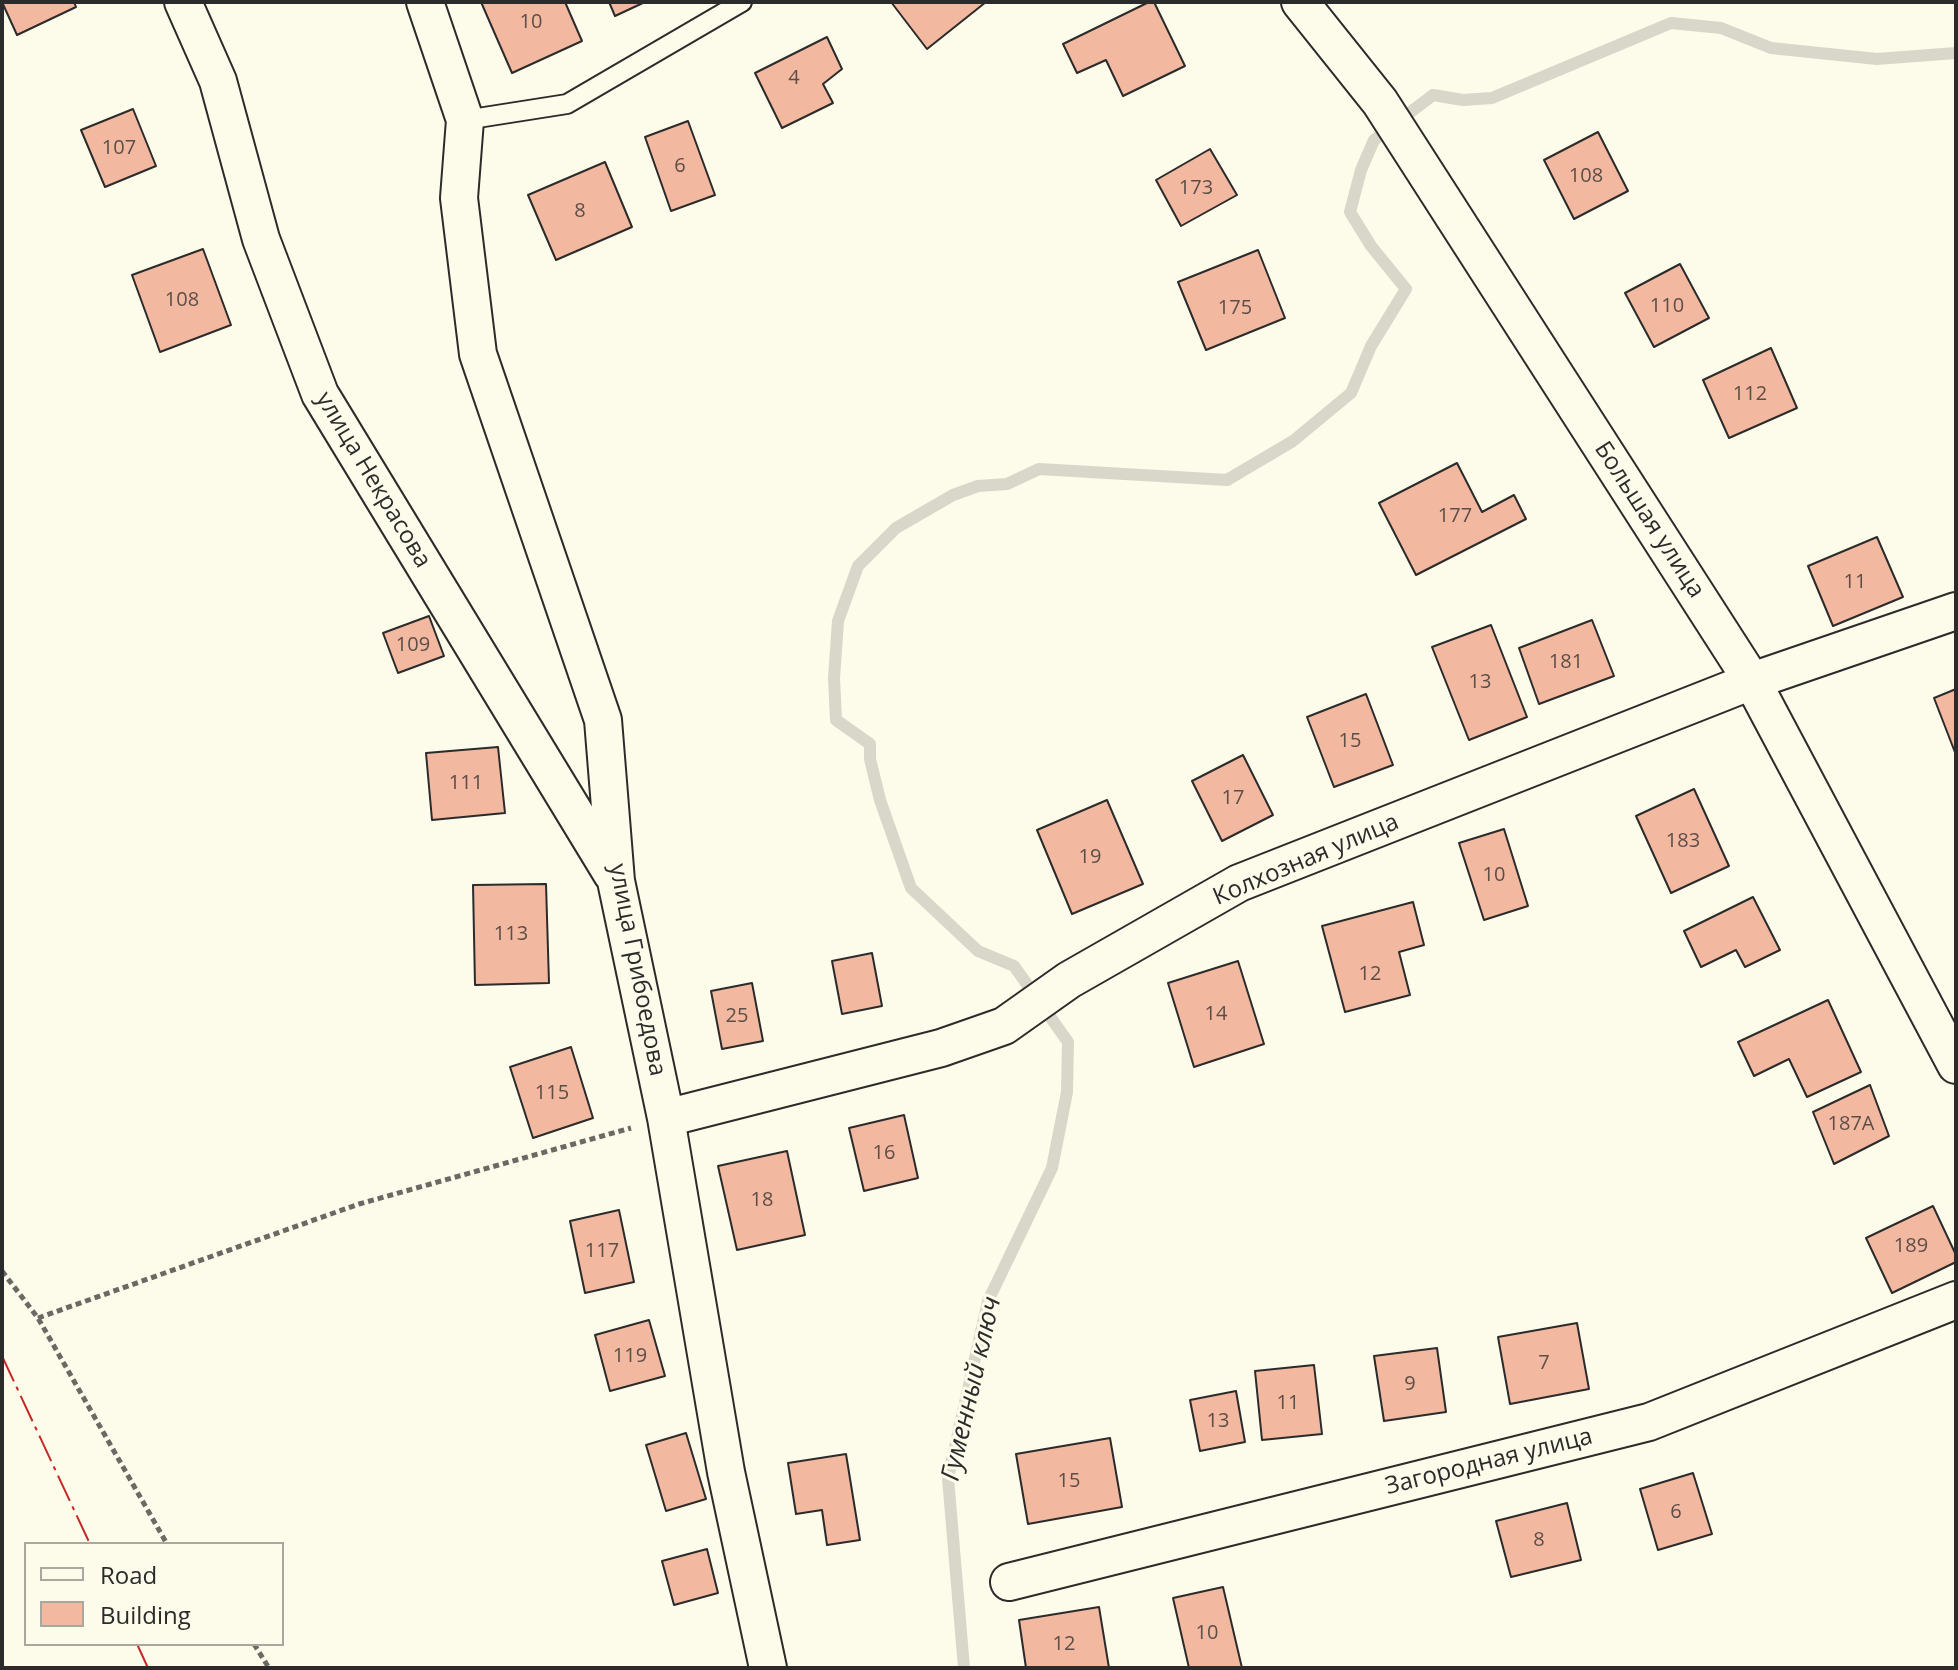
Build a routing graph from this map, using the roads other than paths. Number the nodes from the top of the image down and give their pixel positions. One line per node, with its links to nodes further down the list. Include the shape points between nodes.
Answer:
1 (183, 2): 8 (street, улица Некрасова, via 218,81 261,239 320,394)
2 (425, 2): 5 (street, улица Грибоедова)
3 (742, 2): 5 (lane, via 567,104)
4 (1300, 2): 7 (street, Большая улица, via 1380,102)
5 (465, 120): 8 (street, улица Грибоедова, via 459,198 478,354 603,720)
6 (1956, 611): 7 (street, Колхозная улица)
7 (1752, 681): 9 (street, Большая улица); 10 (street, Колхозная улица, via 1239,883 1069,980 1004,1026 941,1048)
8 (616, 881): 10 (street, улица Грибоедова)
9 (1956, 1065)
10 (666, 1118): 13 (street, улица Грибоедова, via 726,1472)
11 (1956, 1300): 12 (street, Загородная улица, via 1649,1422)
12 (1009, 1582)
13 (768, 1668)

